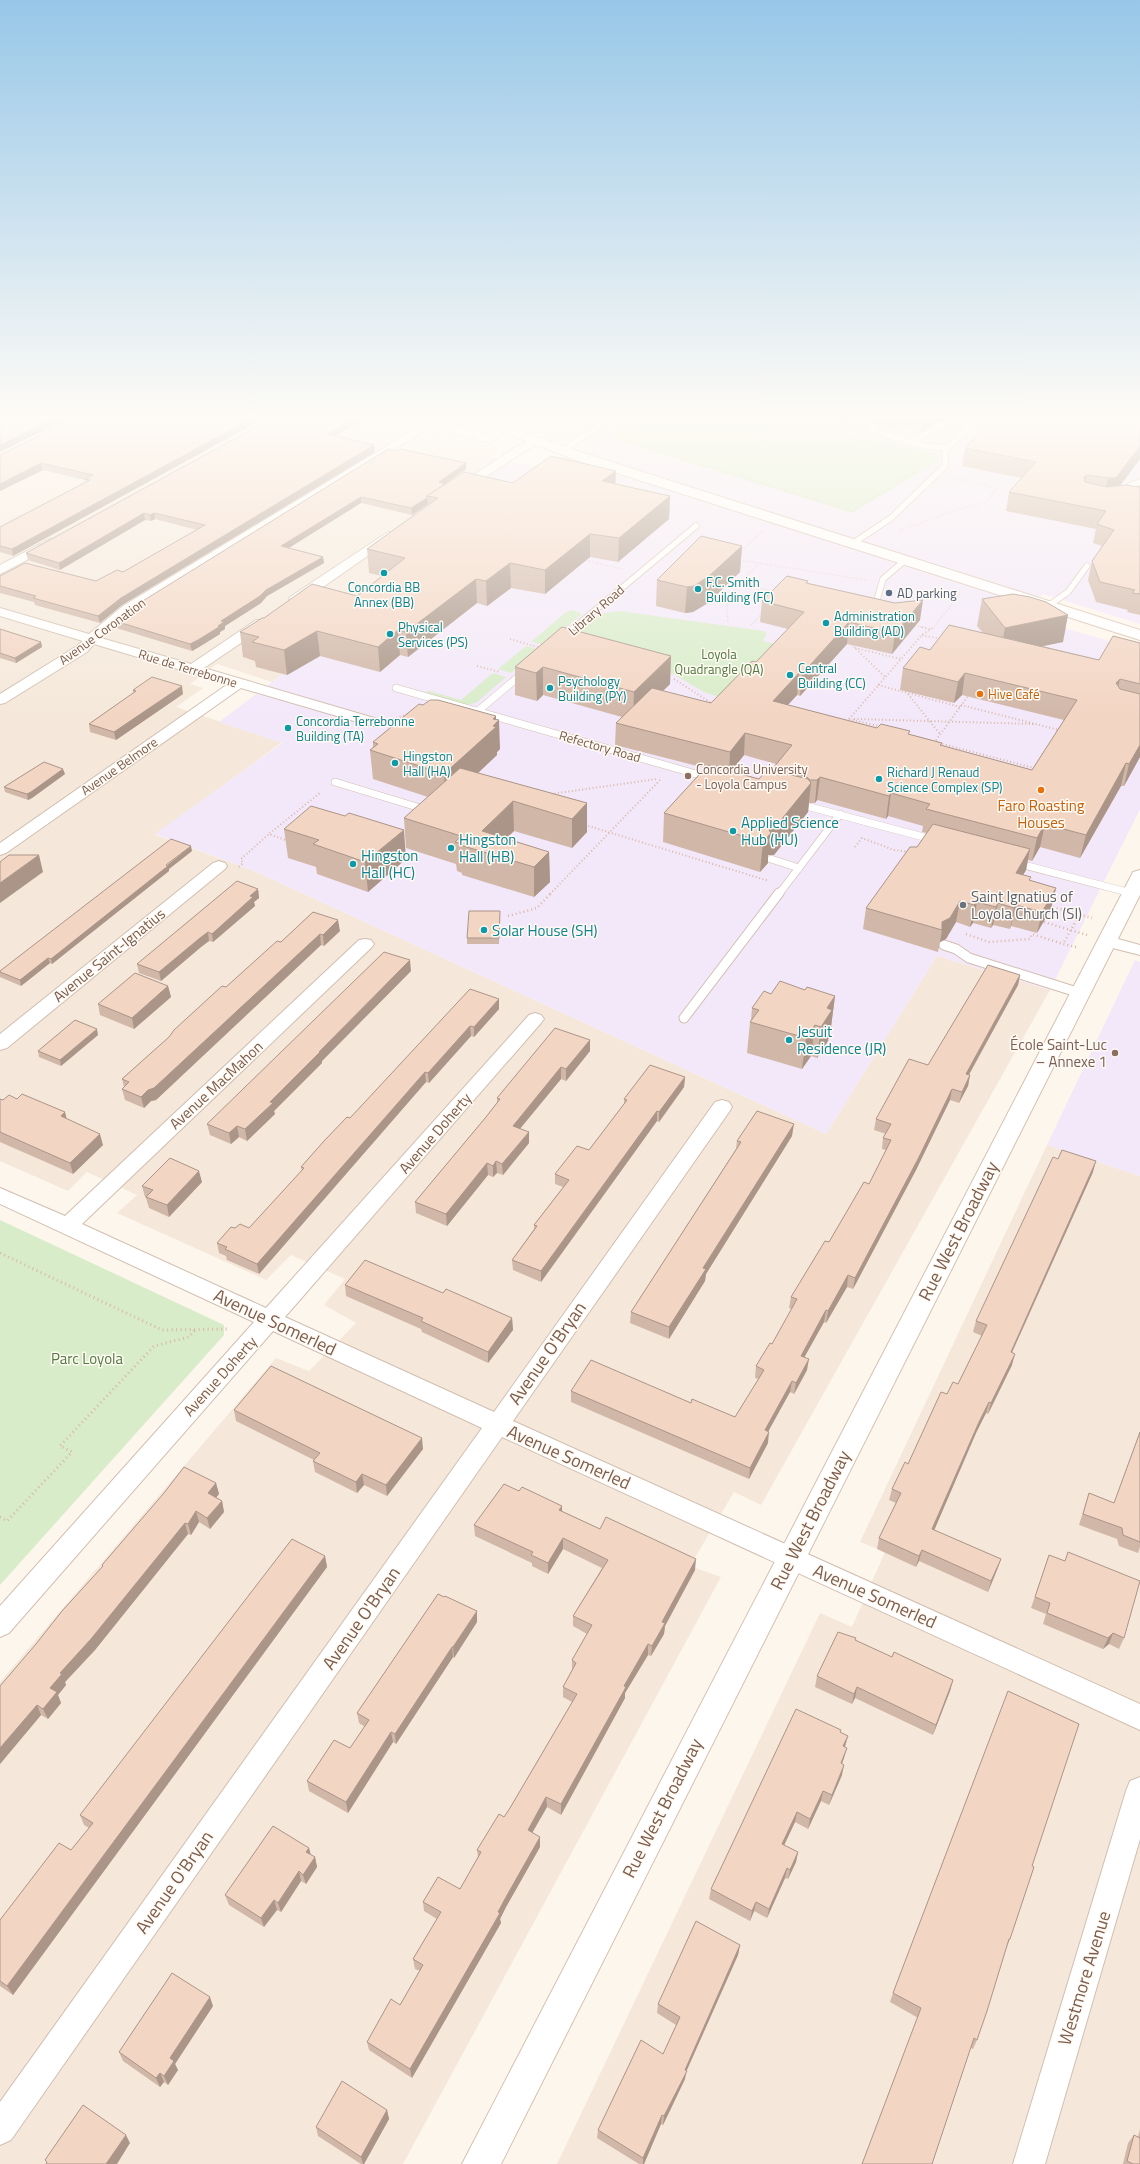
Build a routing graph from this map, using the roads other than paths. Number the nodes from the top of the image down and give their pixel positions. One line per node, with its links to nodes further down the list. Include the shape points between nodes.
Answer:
1 (279, 516): 17 (street, Avenue Coronation, via 128,609)
2 (765, 516): 7 (street)
3 (892, 516): 7 (lane)
4 (696, 526): 18 (lane, Library Road)
5 (401, 528): 11 (street)
6 (62, 536): 10 (street)
7 (852, 544): 8 (street)
8 (904, 561): 12 (street); 15 (lane, via 883,580)
9 (1086, 566): 12 (lane, via 1068,592)
10 (0, 570)
11 (284, 606)
12 (1048, 606): 16 (street)
13 (0, 612): 17 (street, Rue de Terrebonne)
14 (272, 615): 20 (street)
15 (872, 615)
16 (1140, 635)
17 (91, 639): 20 (street, Rue de Terrebonne); 23 (street, Avenue Coronation, via 82,648)
18 (550, 650)
19 (528, 668): 24 (lane)
20 (193, 669): 21 (street, Rue de Terrebonne)
21 (238, 683): 25 (street, Rue de Terrebonne); 32 (street, Avenue Belmore)
22 (396, 688): 24 (lane, Refectory Road)
23 (0, 700)
24 (478, 711): 26 (lane, Refectory Road)
25 (376, 723)
26 (719, 780)
27 (335, 782): 29 (lane)
28 (810, 806): 30 (lane)
29 (433, 812)
30 (840, 814): 31 (lane); 36 (lane)
31 (943, 843)
32 (0, 850)
33 (771, 859): 36 (lane)
34 (1010, 861): 38 (lane)
35 (219, 866): 46 (street, Avenue Saint-Ignatius)
36 (799, 868): 44 (lane)
37 (1140, 876): 38 (street, Rue West Broadway)
38 (1131, 893): 39 (street, Rue West Broadway)
39 (1107, 941): 42 (street); 43 (street, Rue West Broadway)
40 (365, 944): 49 (street, Avenue MacMahon)
41 (944, 946): 43 (lane, via 956,949 969,958)
42 (1140, 950)
43 (1080, 993): 52 (street, Rue West Broadway)
44 (684, 1018)
45 (535, 1019): 50 (street, Avenue Doherty)
46 (0, 1044)
47 (722, 1107): 51 (street, Avenue O'Bryan)
48 (0, 1195): 49 (street, Avenue Somerled)
49 (67, 1226): 50 (street, Avenue Somerled)
50 (271, 1320): 51 (street, Avenue Somerled); 53 (street, Avenue Doherty)
51 (497, 1424): 52 (street, Avenue Somerled); 56 (street, Avenue O'Bryan)
52 (790, 1558): 54 (street, Avenue Somerled); 57 (street, Rue West Broadway)
53 (0, 1625)
54 (1140, 1717)
55 (1140, 1792): 58 (street, Westmore Avenue)
56 (0, 2129)
57 (481, 2164)
58 (1029, 2164)

